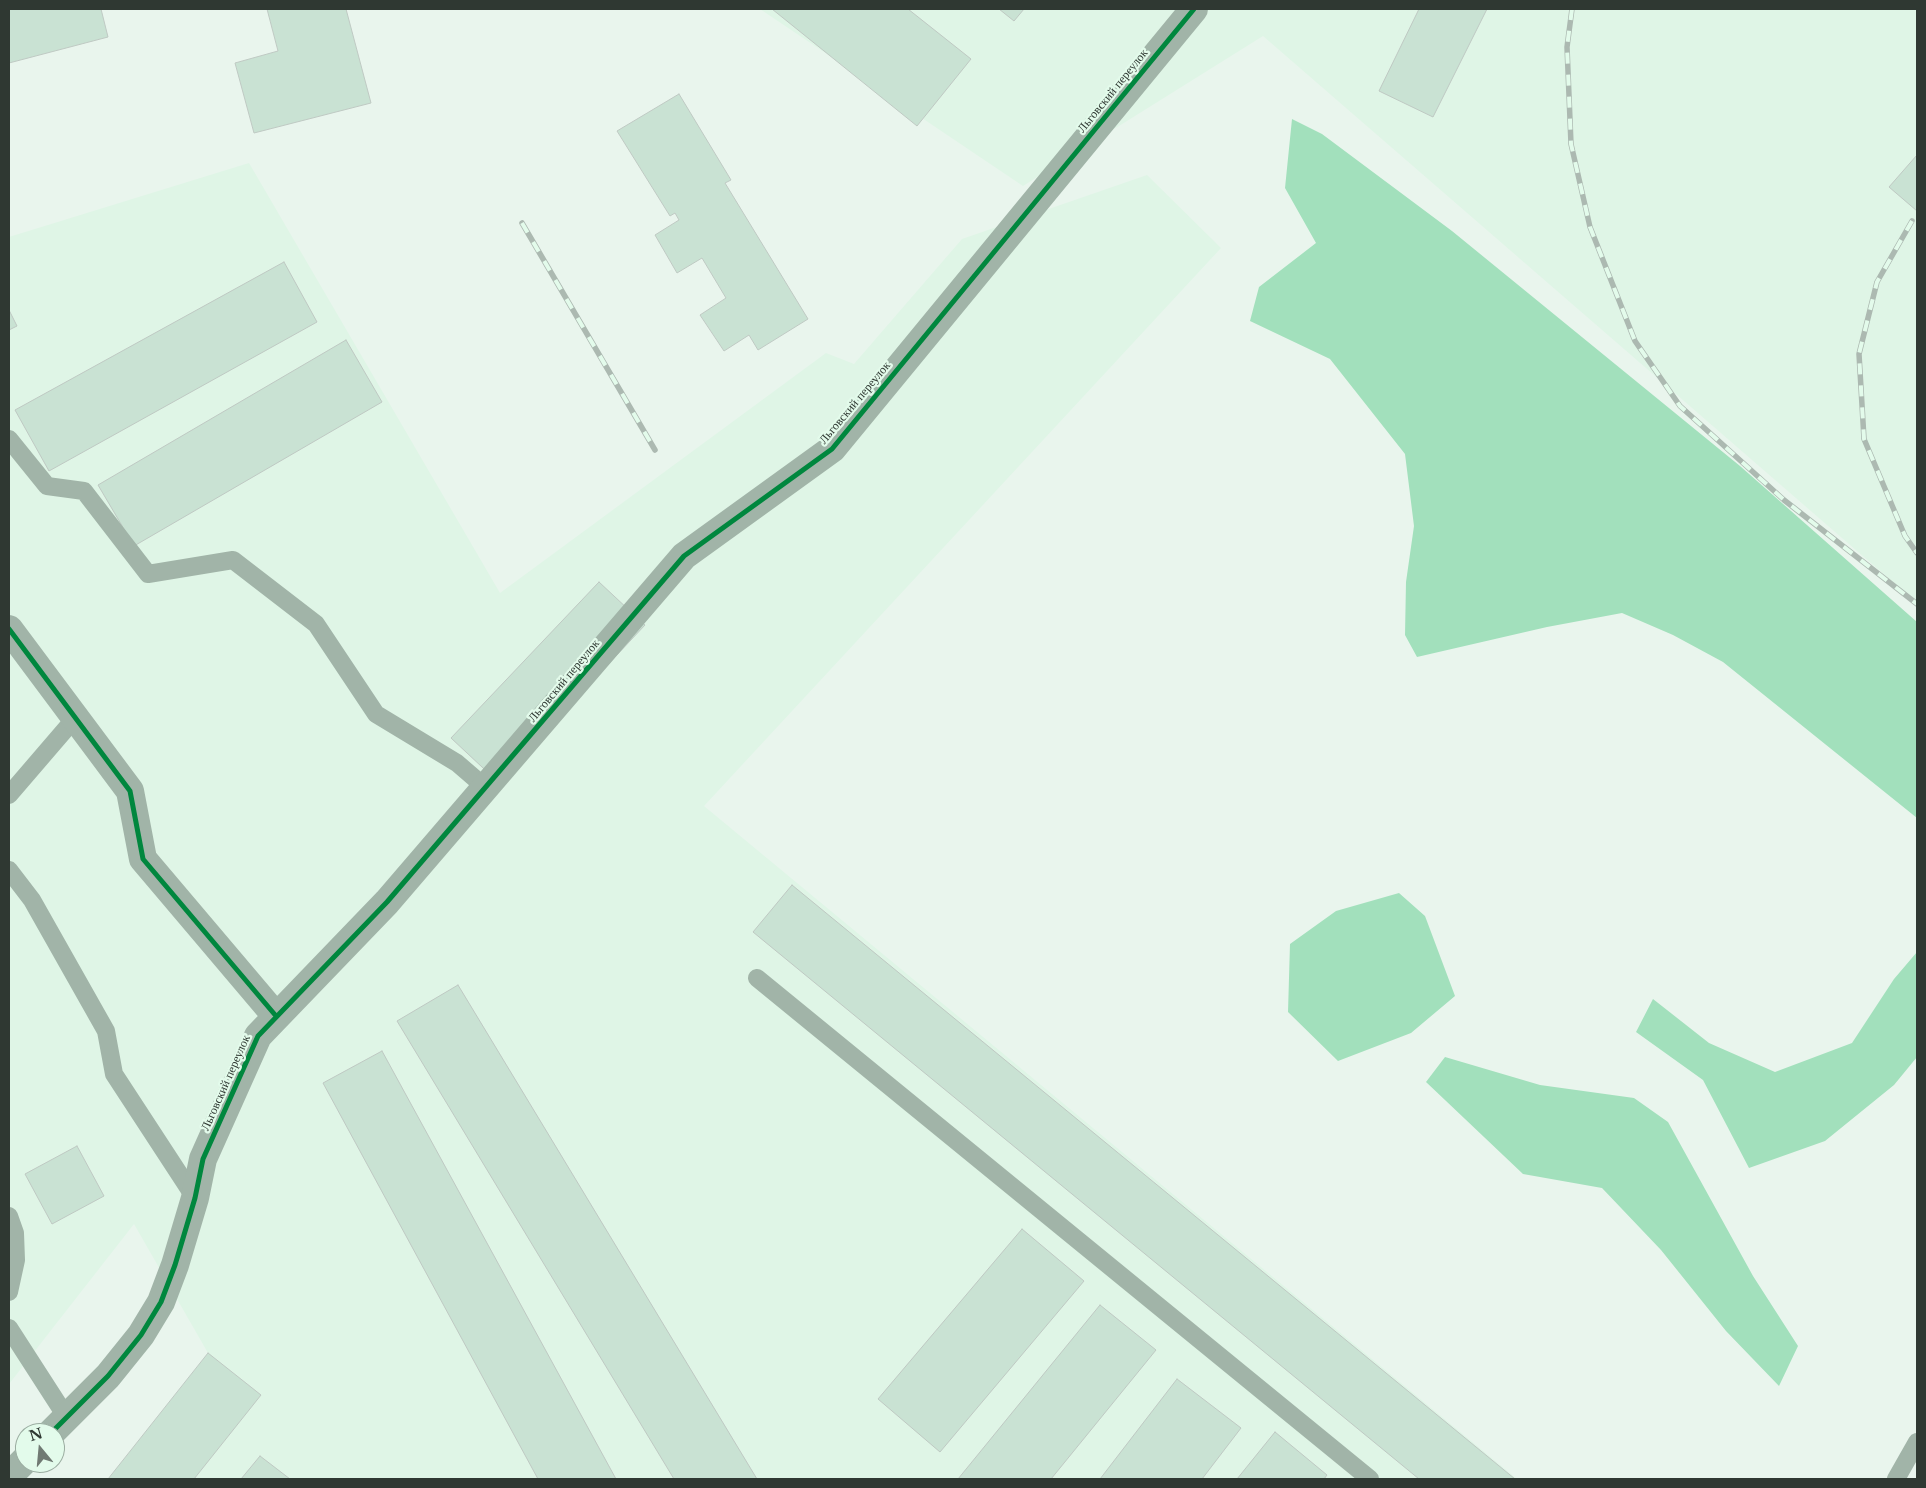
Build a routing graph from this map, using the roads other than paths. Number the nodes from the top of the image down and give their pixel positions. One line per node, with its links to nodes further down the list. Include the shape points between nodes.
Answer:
1 (1194, 9): 5 (street, Льговский переулок, via 832,449 684,556)
2 (9, 439): 5 (lane, via 47,486 84,491 148,574 234,560 316,624 376,714 457,763)
3 (9, 629): 4 (street)
4 (76, 717): 6 (lane); 9 (street, via 130,791 143,859)
5 (486, 788): 9 (street, Льговский переулок, via 387,902)
6 (9, 795)
7 (9, 870): 10 (lane, via 32,900 106,1031 114,1074)
8 (757, 978): 17 (lane)
9 (276, 1016): 10 (street, Льговский переулок, via 258,1036 222,1115 203,1159)
10 (195, 1198): 15 (street, Льговский переулок, via 176,1265 161,1302 108,1376)
11 (9, 1216): 12 (lane, via 16,1245)
12 (9, 1292)
13 (9, 1328): 14 (lane)
14 (58, 1423)
15 (61, 1423)
16 (1917, 1442): 18 (lane)
17 (1370, 1479)
18 (1896, 1479)

